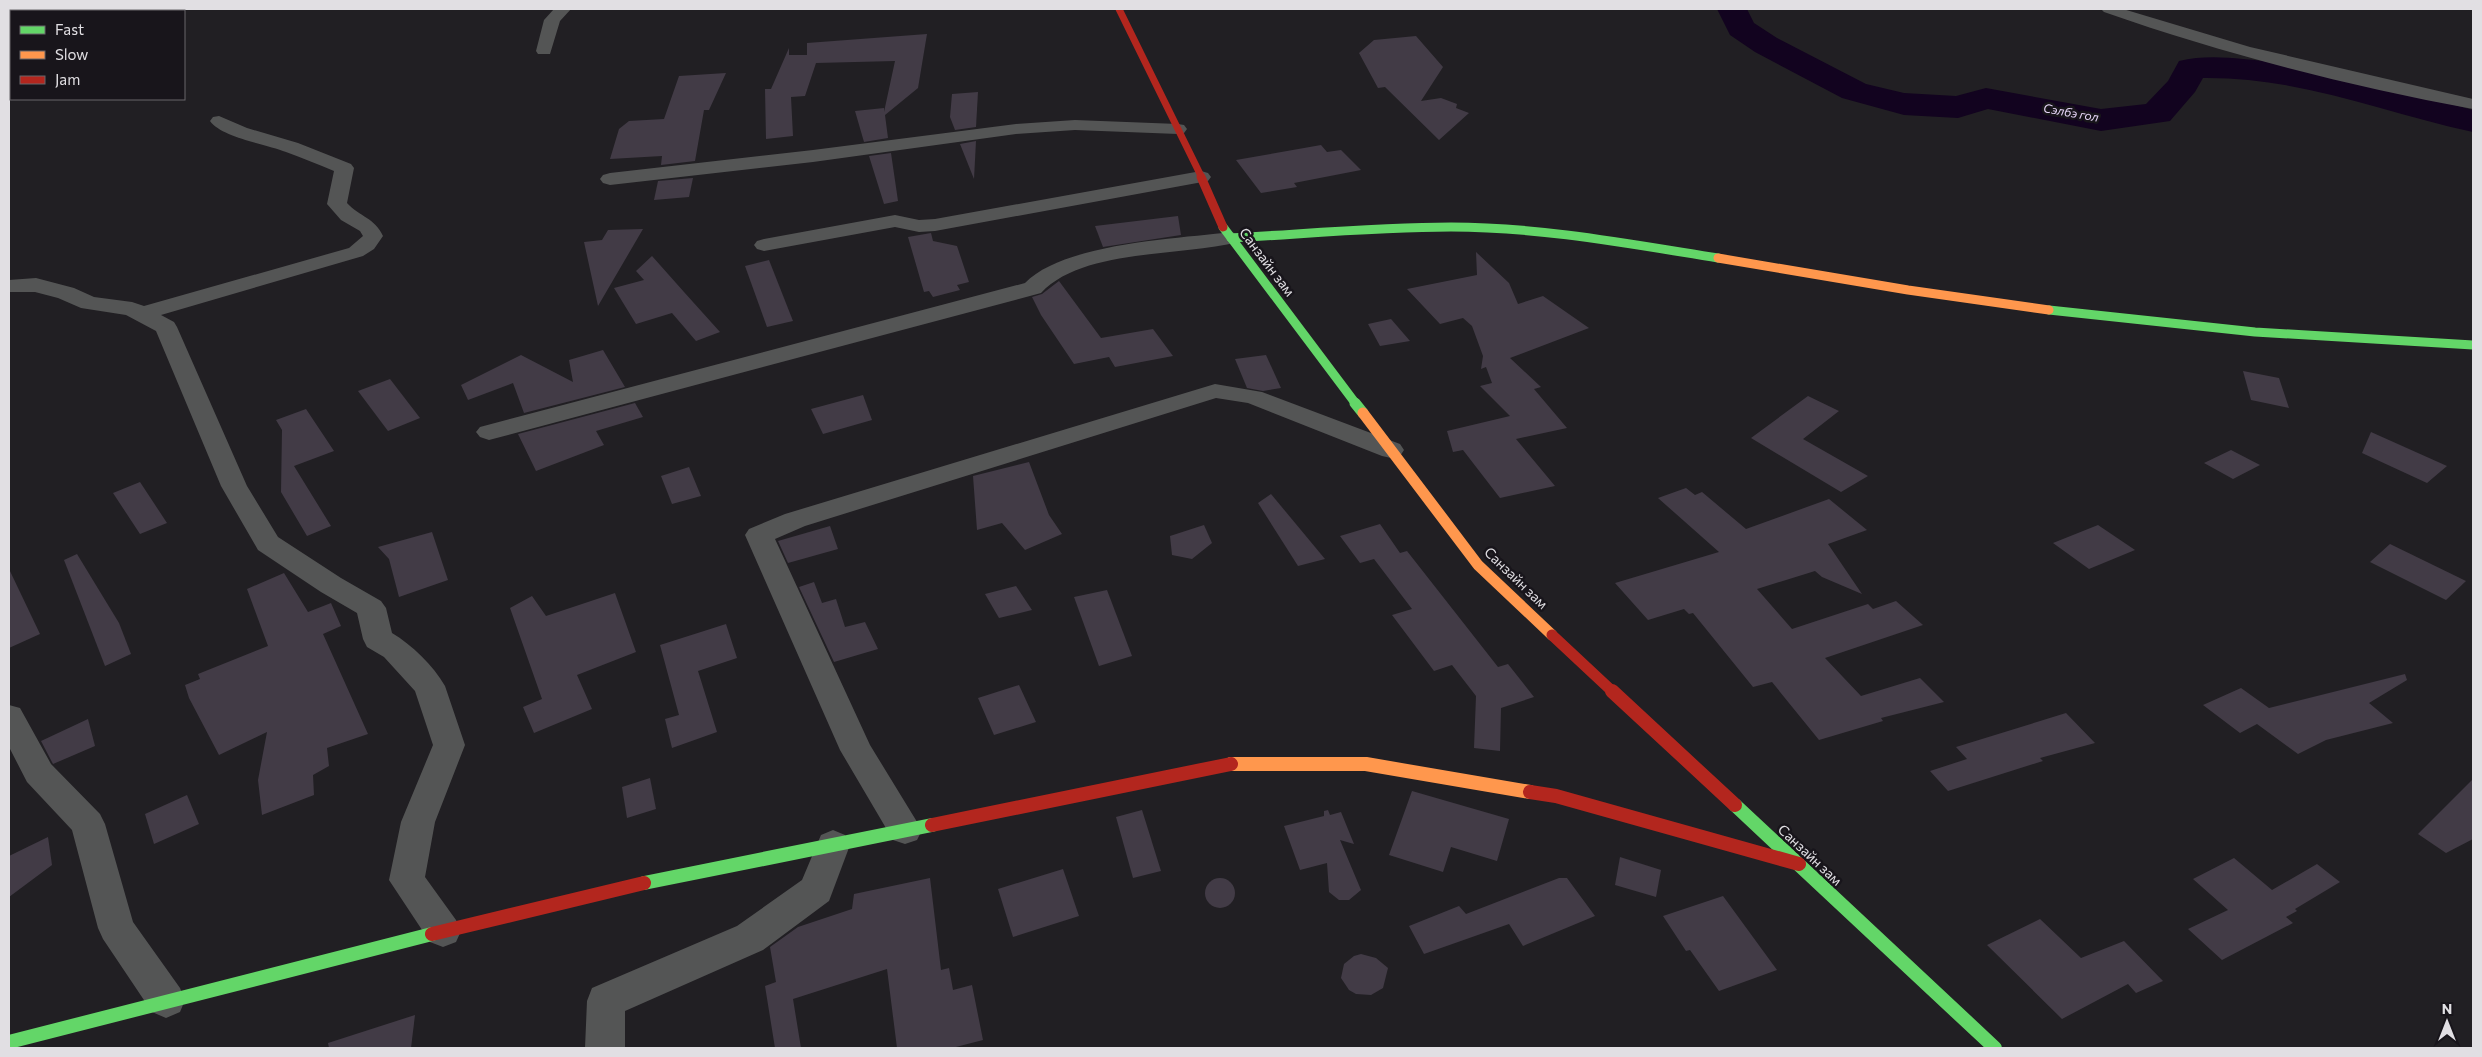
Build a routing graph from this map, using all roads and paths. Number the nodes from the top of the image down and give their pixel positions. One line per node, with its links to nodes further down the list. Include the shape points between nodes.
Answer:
1 (563, 9): 4 (street, via 552,20)
2 (1119, 9): 7 (main road, Санзайн зам)
3 (2109, 9): 5 (street, via 2232,49)
4 (544, 51)
5 (2473, 104)
6 (219, 121): 13 (street, via 241,132 292,147 344,168 337,204 348,216 369,227 373,236 356,252)
7 (1178, 129): 8 (main road, Санзайн зам); 9 (street, via 1075,125 1016,129)
8 (1201, 177): 10 (main road, Санзайн зам, via 1218,222); 11 (street, via 935,225 919,226 895,221)
9 (610, 179)
10 (1231, 238): 14 (main road, via 1451,227 1532,232 1607,240 2050,310 2255,332); 15 (street, via 1069,266 1045,276 1033,288); 16 (main road, Санзайн зам)
11 (764, 245)
12 (9, 286): 13 (street, via 36,285 89,303)
13 (142, 314): 21 (street, via 166,327 234,486 268,543 371,608 378,639 395,649 429,686 449,745 418,822 407,880)
14 (2473, 345)
15 (489, 432)
16 (1390, 450): 18 (street, via 1254,397 1215,391 795,520 759,535 856,750); 20 (main road, Санзайн зам, via 1478,565)
17 (9, 717): 22 (street, via 38,773 88,824 116,928)
18 (905, 830): 19 (main road); 20 (main road, via 1231,764 1366,764 1556,796)
19 (833, 845): 21 (main road, via 596,893); 24 (street, via 816,890 750,938 606,1001)
20 (1799, 864): 25 (main road, Санзайн зам)
21 (443, 930): 22 (main road)
22 (166, 1000): 23 (main road)
23 (9, 1042)
24 (605, 1048)
25 (1995, 1048)

